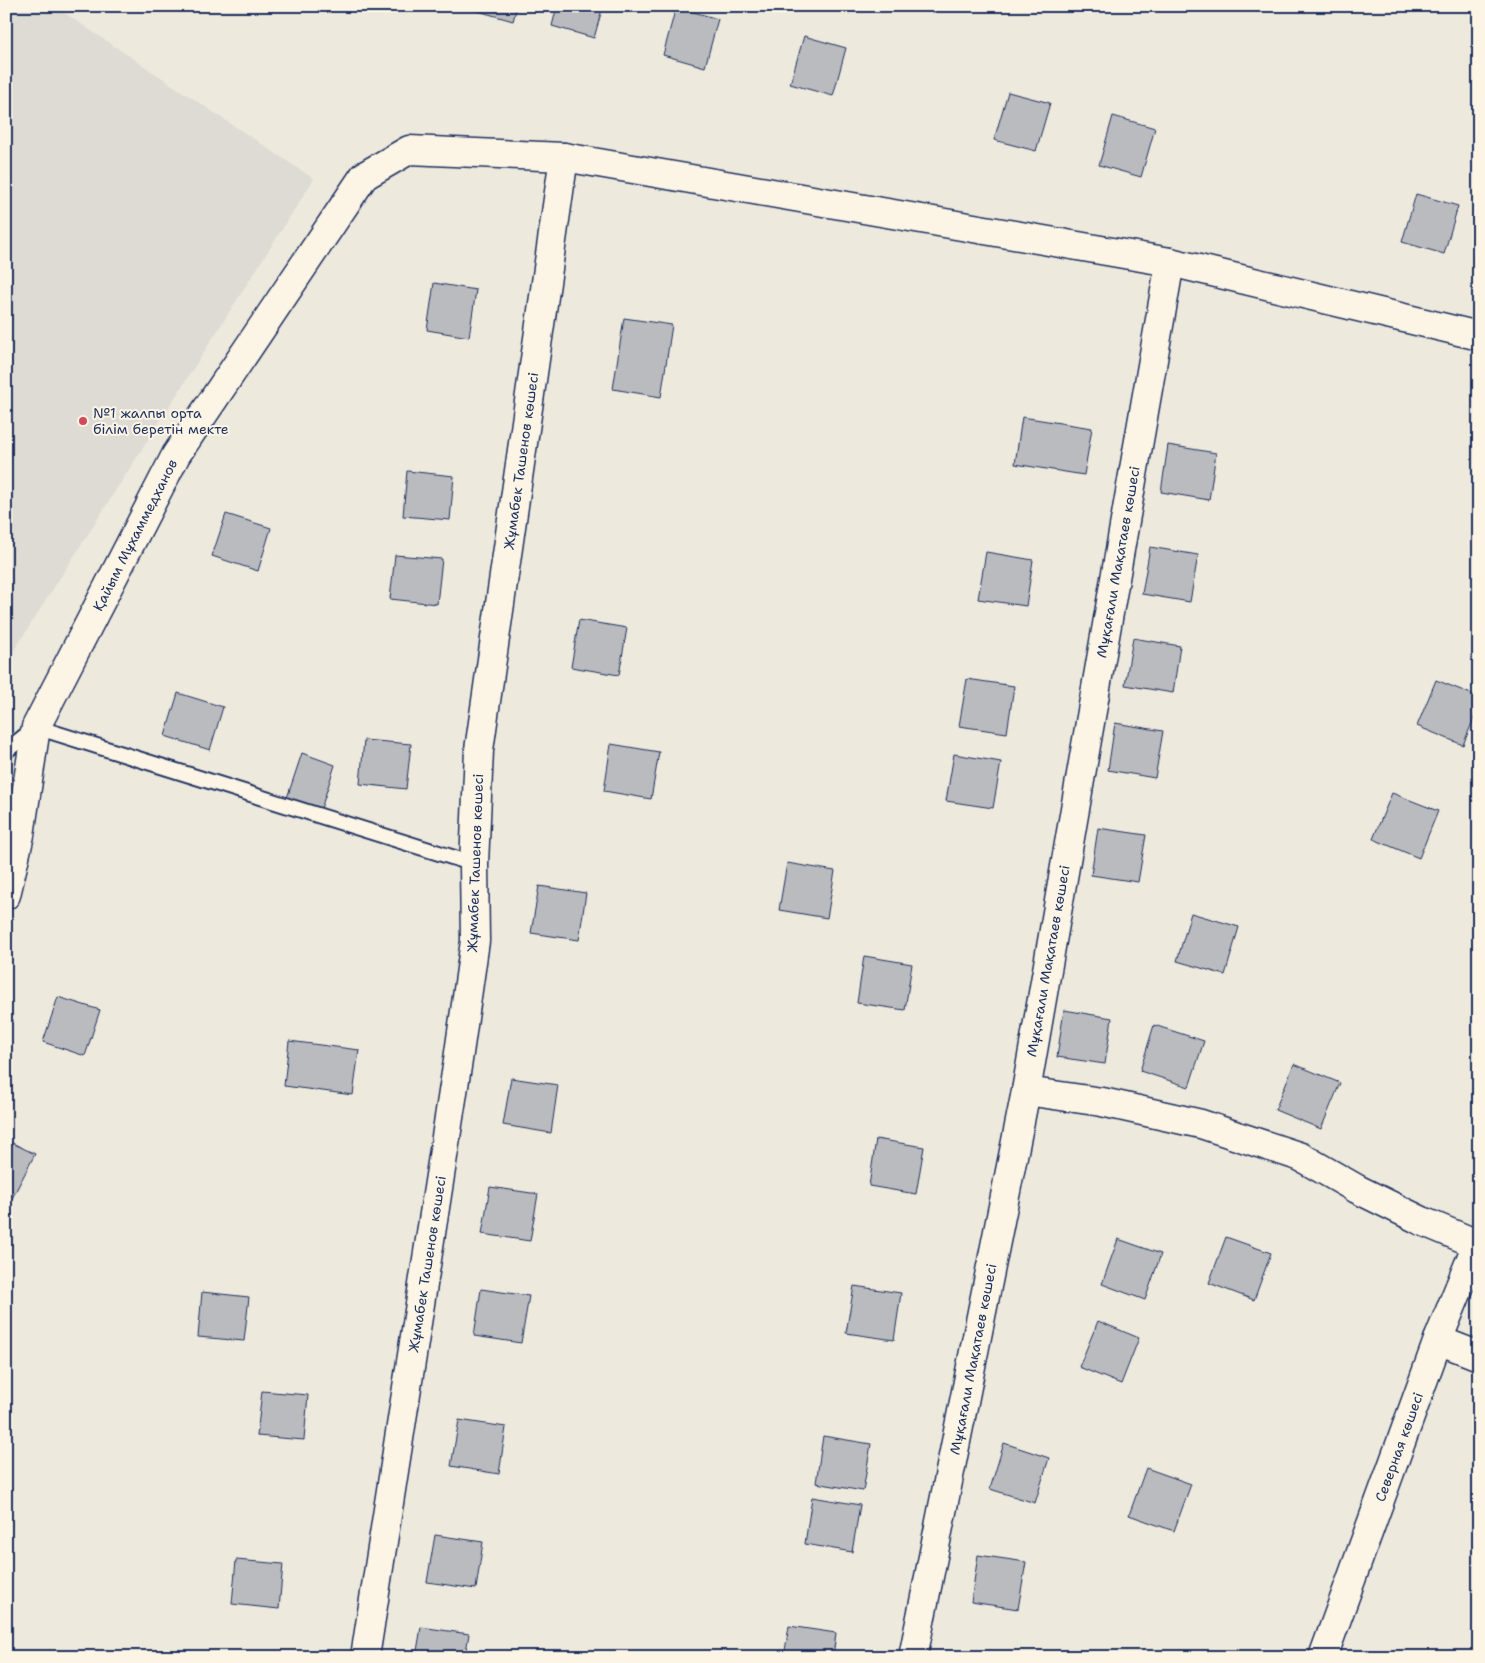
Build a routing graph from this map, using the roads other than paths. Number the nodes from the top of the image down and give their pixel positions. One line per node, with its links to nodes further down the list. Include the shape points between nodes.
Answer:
1 (564, 157): 2 (street); 4 (street, Қайым Мұхаммедханов, via 409,150 364,176 176,455); 6 (street, Жұмабек Ташенов көшесі, via 479,750)
2 (1170, 262): 3 (street); 8 (street, Мұқағали Мақатаев көшесі)
3 (1479, 336)
4 (36, 727): 5 (lane); 6 (lane); 7 (street, Қайым Мұхаммедханов, via 20,835)
5 (6, 751)
6 (474, 864): 12 (street, Жұмабек Ташенов көшесі, via 475,940)
7 (6, 895)
8 (1026, 1091): 9 (street, via 1102,1102 1201,1124 1300,1157 1406,1213); 13 (street, Мұқағали Мақатаев көшесі)
9 (1478, 1241): 10 (street, Северная көшесі)
10 (1438, 1340): 11 (street); 14 (street, Северная көшесі)
11 (1479, 1356)
12 (365, 1657)
13 (913, 1657)
14 (1323, 1657)

